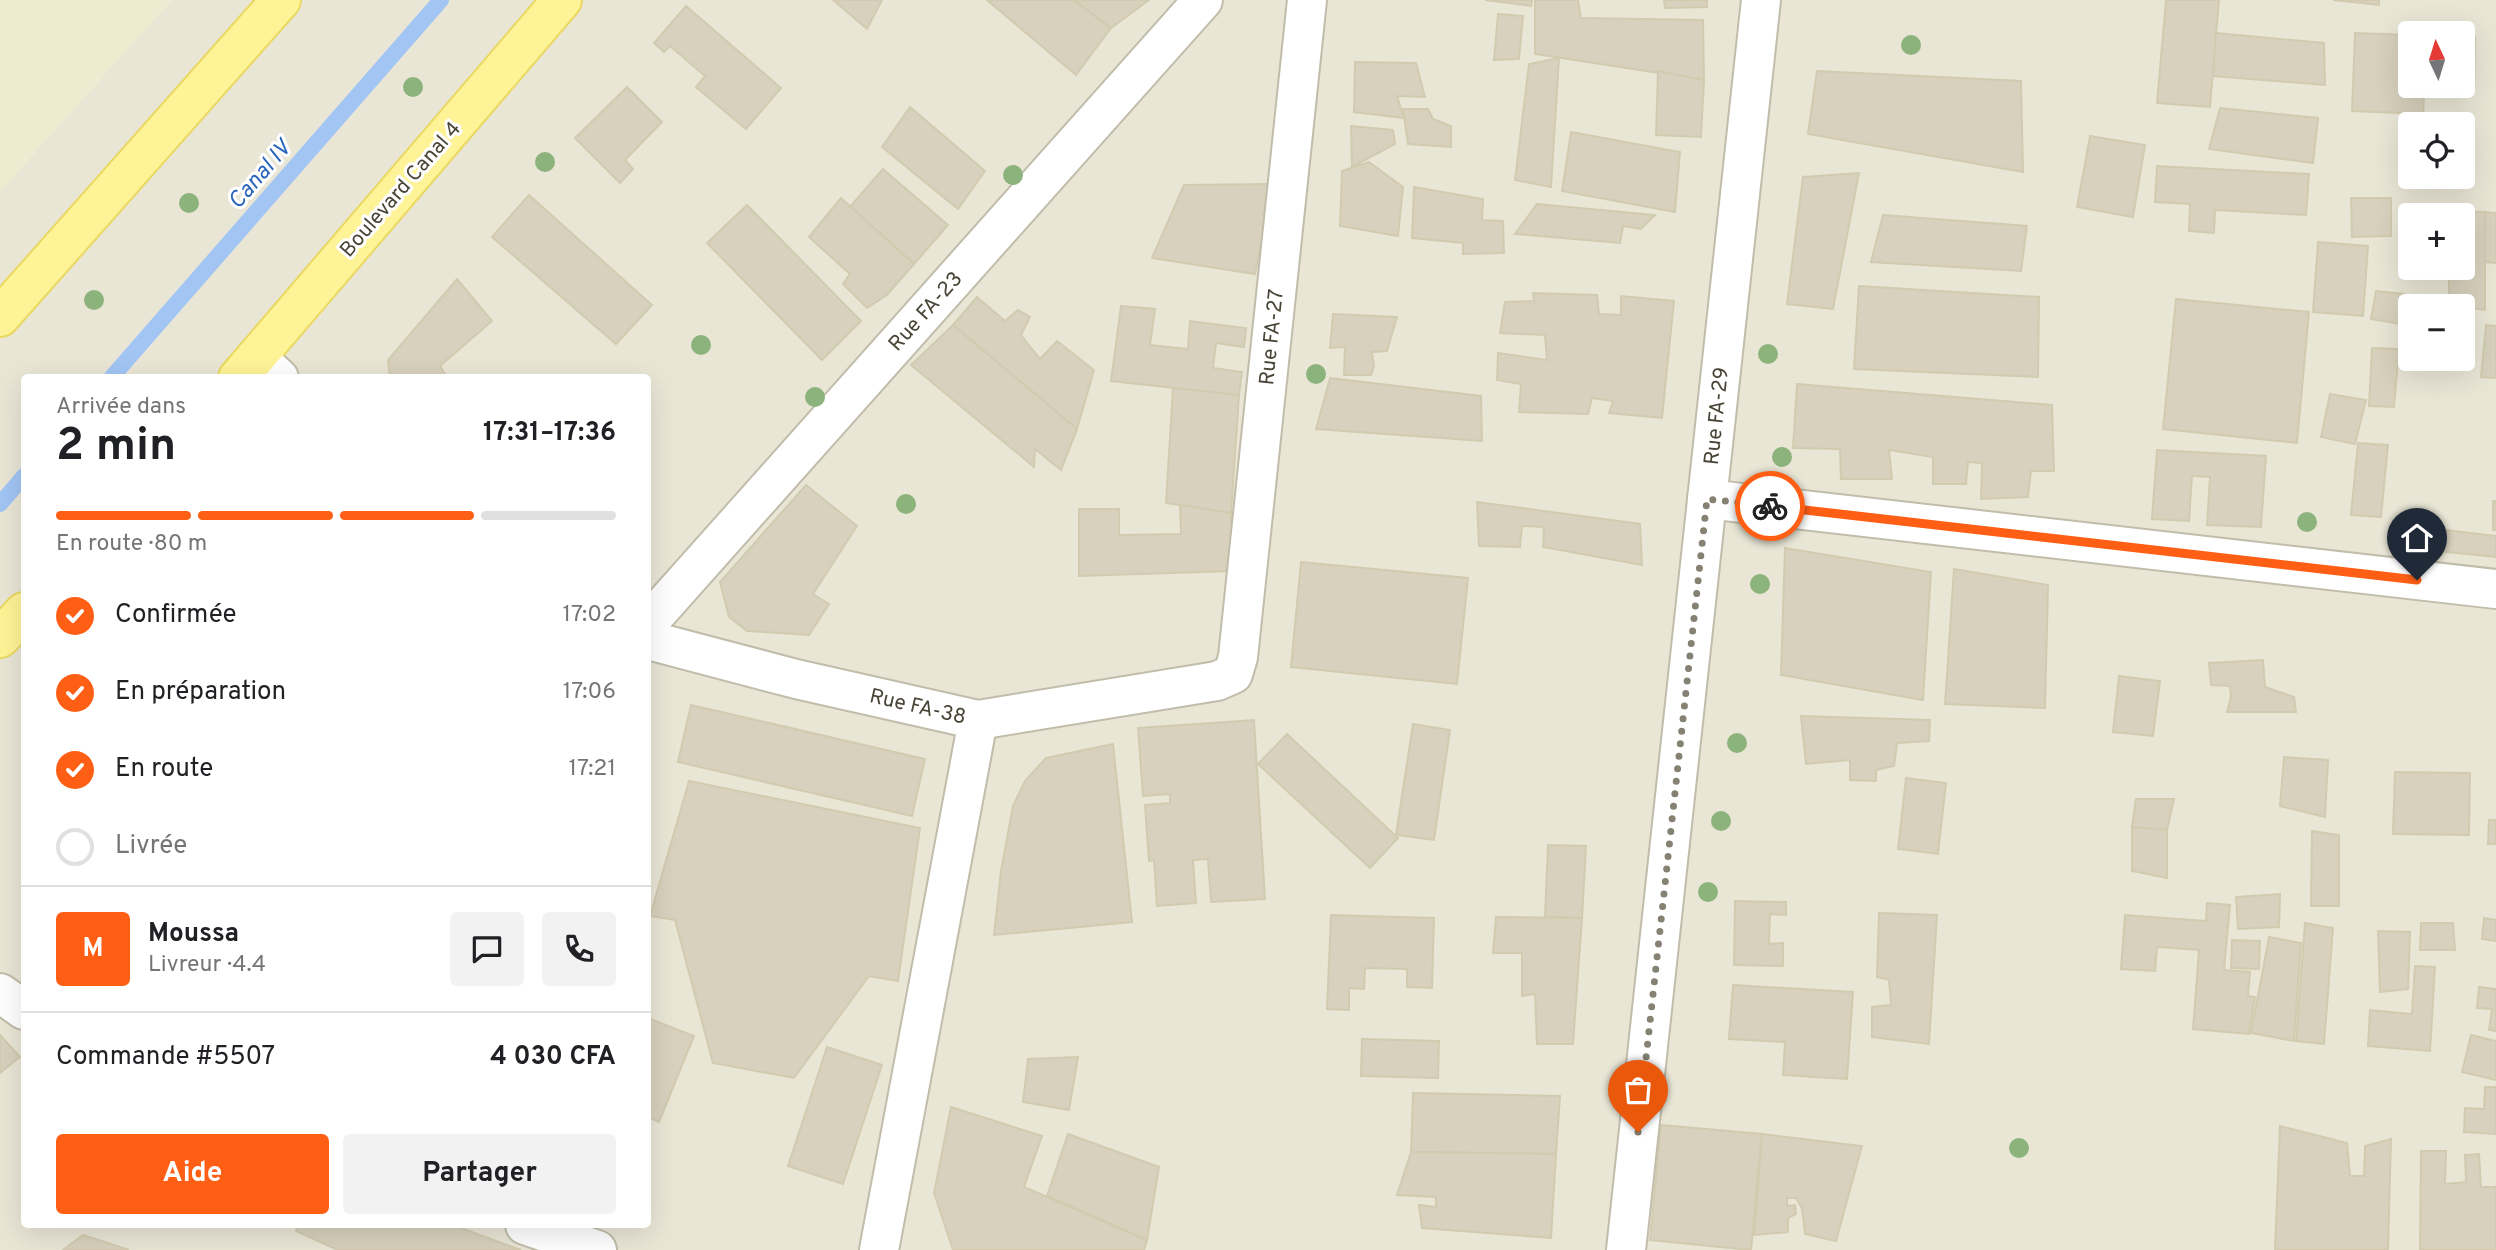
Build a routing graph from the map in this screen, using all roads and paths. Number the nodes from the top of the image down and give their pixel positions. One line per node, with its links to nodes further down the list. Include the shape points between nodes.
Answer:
1 (281, 0): 6 (main road)
2 (562, 0): 7 (main road, Boulevard Canal 4)
3 (1203, 0): 11 (street, Rue FA-23)
4 (1307, 0): 14 (street, Rue FA-27)
5 (1761, 0): 8 (street, Rue FA-29)
6 (0, 317)
7 (258, 371)
8 (1707, 499): 9 (street); 21 (street, Rue FA-29)
9 (2496, 589)
10 (21, 615): 12 (main road)
11 (651, 620)
12 (0, 639)
13 (651, 641): 15 (street, Rue FA-38)
14 (1233, 674): 15 (street, Rue FA-38, via 1217,681)
15 (978, 720): 20 (street)
16 (0, 993): 17 (street)
17 (21, 1008)
18 (534, 1228): 19 (street)
19 (597, 1250)
20 (879, 1250)
21 (1626, 1250)

